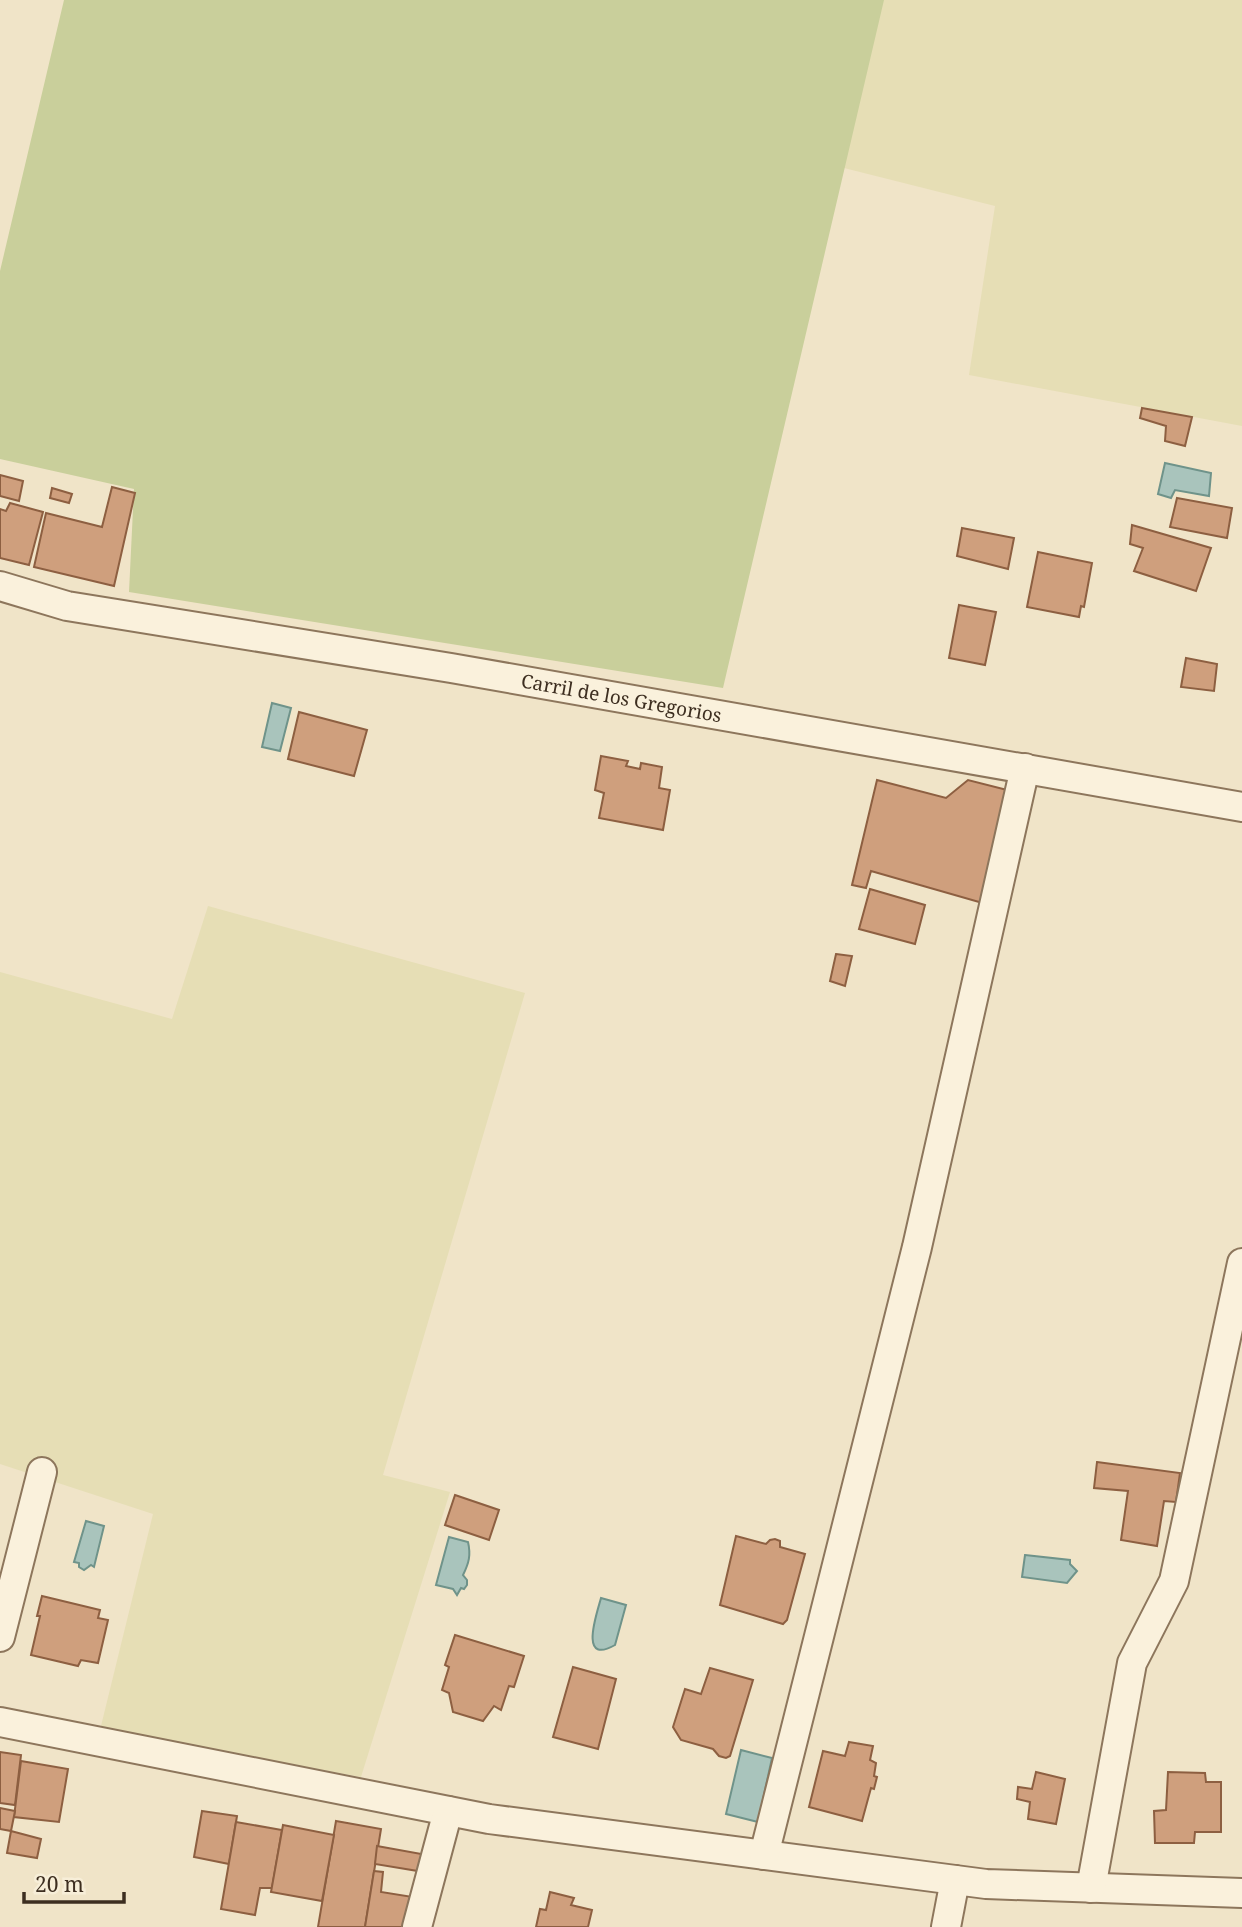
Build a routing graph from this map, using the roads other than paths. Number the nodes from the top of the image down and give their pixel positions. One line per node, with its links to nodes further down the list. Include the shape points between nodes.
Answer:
1 (0, 586): 2 (street, Carril de los Gregorios, via 67,606)
2 (1025, 768): 3 (street, Carril de los Gregorios); 9 (street, via 917,1247)
3 (1242, 807)
4 (1242, 1263): 11 (street, via 1174,1581 1132,1663)
5 (42, 1472): 6 (street)
6 (0, 1637)
7 (0, 1722): 8 (street)
8 (448, 1811): 9 (street); 13 (street)
9 (764, 1855): 10 (street)
10 (955, 1880): 11 (street); 14 (street)
11 (1091, 1888): 12 (street)
12 (1242, 1893)
13 (417, 1927)
14 (946, 1927)

